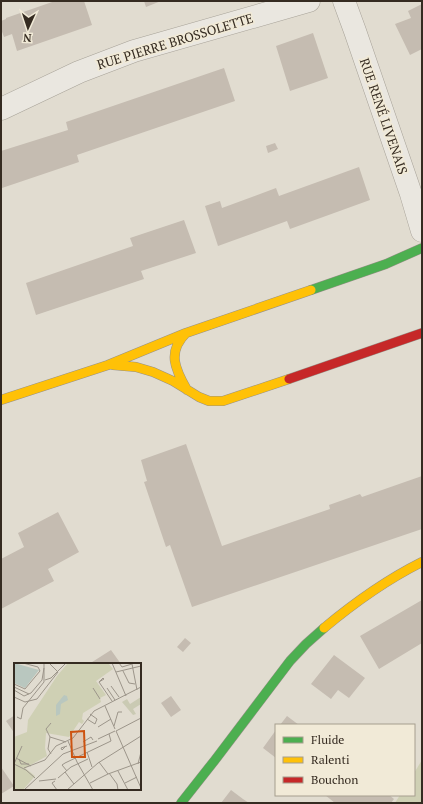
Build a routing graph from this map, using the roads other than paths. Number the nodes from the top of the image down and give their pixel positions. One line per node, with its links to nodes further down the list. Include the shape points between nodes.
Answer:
1 (309, 1): 3 (street, RUE PIERRE BROSSOLETTE, via 134,51 79,72)
2 (344, 1): 4 (street, RUE RENÉ LIVENAIS)
3 (1, 109)
4 (422, 231)
5 (422, 248): 6 (street, via 386,264)
6 (186, 333): 8 (street); 9 (street, via 179,340 174,356)
7 (422, 333): 9 (street, via 223,401 205,400)
8 (108, 365): 9 (street, via 135,366 149,370); 10 (street)
9 (187, 390)
10 (1, 400)
11 (422, 562): 12 (street, via 363,597 326,625 301,649)
12 (181, 803)

